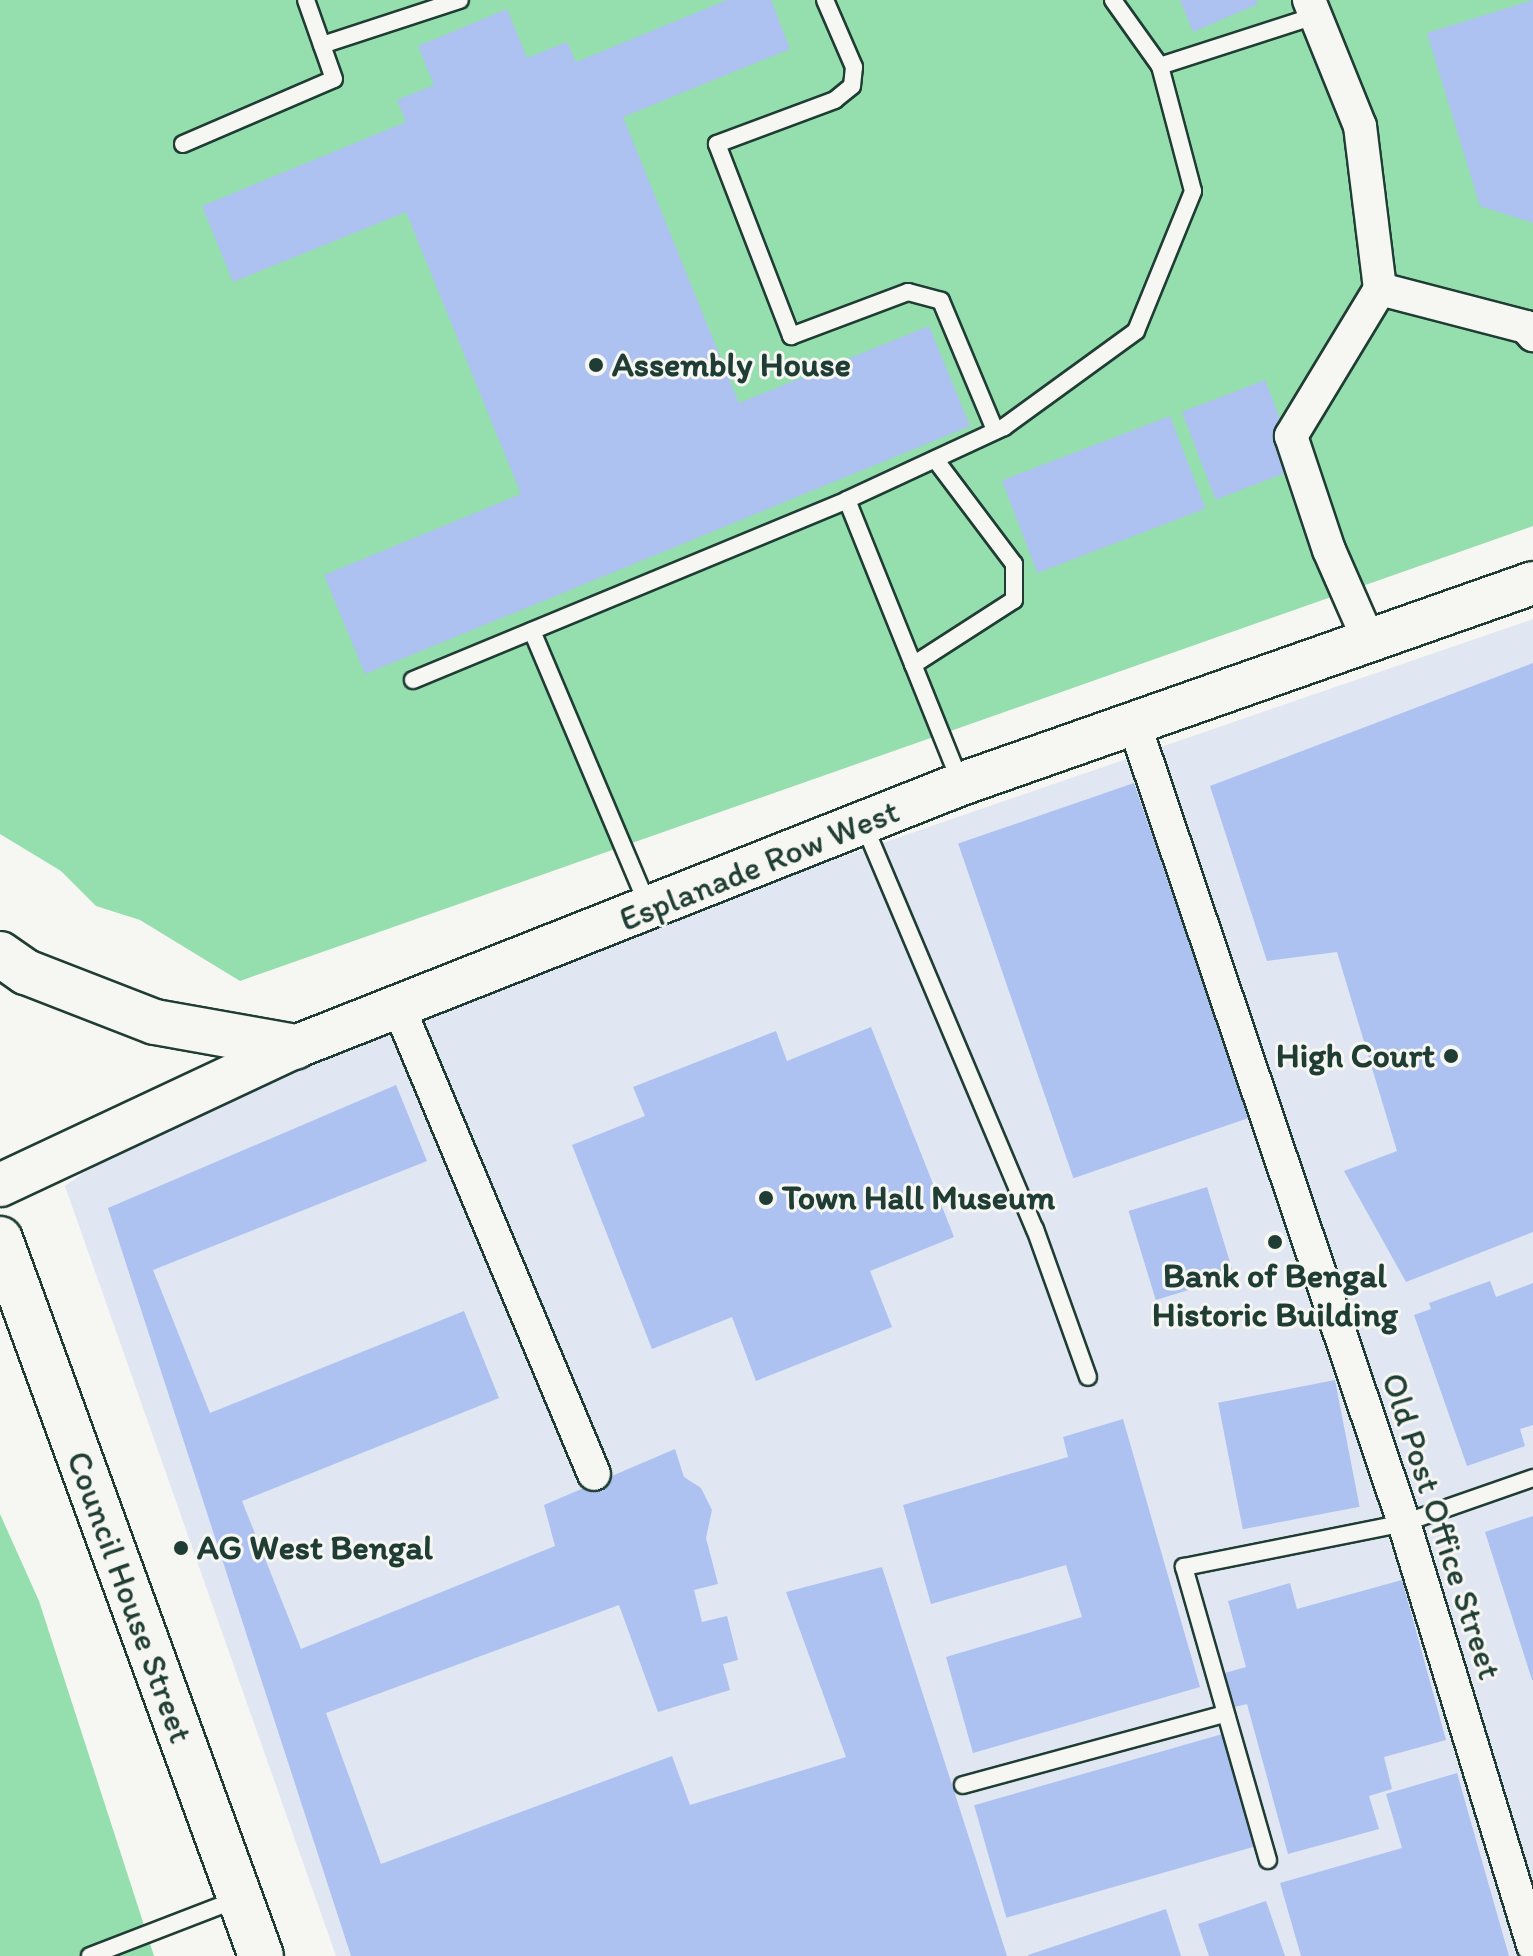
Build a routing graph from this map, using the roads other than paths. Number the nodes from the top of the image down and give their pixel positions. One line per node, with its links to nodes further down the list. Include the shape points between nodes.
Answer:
1 (306, 0): 6 (lane)
2 (460, 0): 6 (lane)
3 (825, 0): 11 (lane, via 854,67 852,86 835,100 717,144 791,336 908,292 941,301)
4 (1113, 0): 7 (lane)
5 (1312, 8): 7 (lane); 9 (street, via 1360,126)
6 (322, 45): 8 (lane, via 334,79)
7 (1160, 66): 11 (lane, via 1193,191 1136,331)
8 (183, 144)
9 (1380, 289): 10 (street, via 1526,327); 16 (street, via 1291,436 1329,550)
10 (1533, 335)
11 (995, 430): 12 (lane)
12 (935, 459): 13 (lane); 17 (lane, via 1014,564 1014,600)
13 (847, 500): 15 (lane); 17 (lane)
14 (1533, 583): 16 (street, Esplanade Row West)
15 (532, 631): 18 (lane); 22 (lane)
16 (1369, 641): 19 (street, Esplanade Row West)
17 (913, 665): 20 (lane)
18 (413, 680)
19 (1134, 723): 20 (street, Esplanade Row West); 31 (street, Old Post Office Street)
20 (961, 784): 21 (street, Esplanade Row West)
21 (864, 825): 22 (street, Esplanade Row West); 28 (lane, via 1035,1229)
22 (649, 909): 24 (street, Esplanade Row West)
23 (0, 954): 25 (main road, via 26,972 155,1022)
24 (399, 1008): 25 (street, Esplanade Row West); 29 (street)
25 (295, 1047): 26 (street, Esplanade Row West)
26 (0, 1185)
27 (0, 1239): 35 (main road, Council House Street)
28 (1088, 1377)
29 (594, 1474)
30 (1533, 1478): 31 (lane)
31 (1404, 1523): 32 (lane, via 1184,1567); 36 (street, Old Post Office Street)
32 (1225, 1714): 33 (lane); 34 (lane)
33 (963, 1785)
34 (1268, 1860)
35 (240, 1899): 37 (lane); 38 (main road, Council House Street)
36 (1533, 1946)
37 (90, 1956)
38 (261, 1956)

